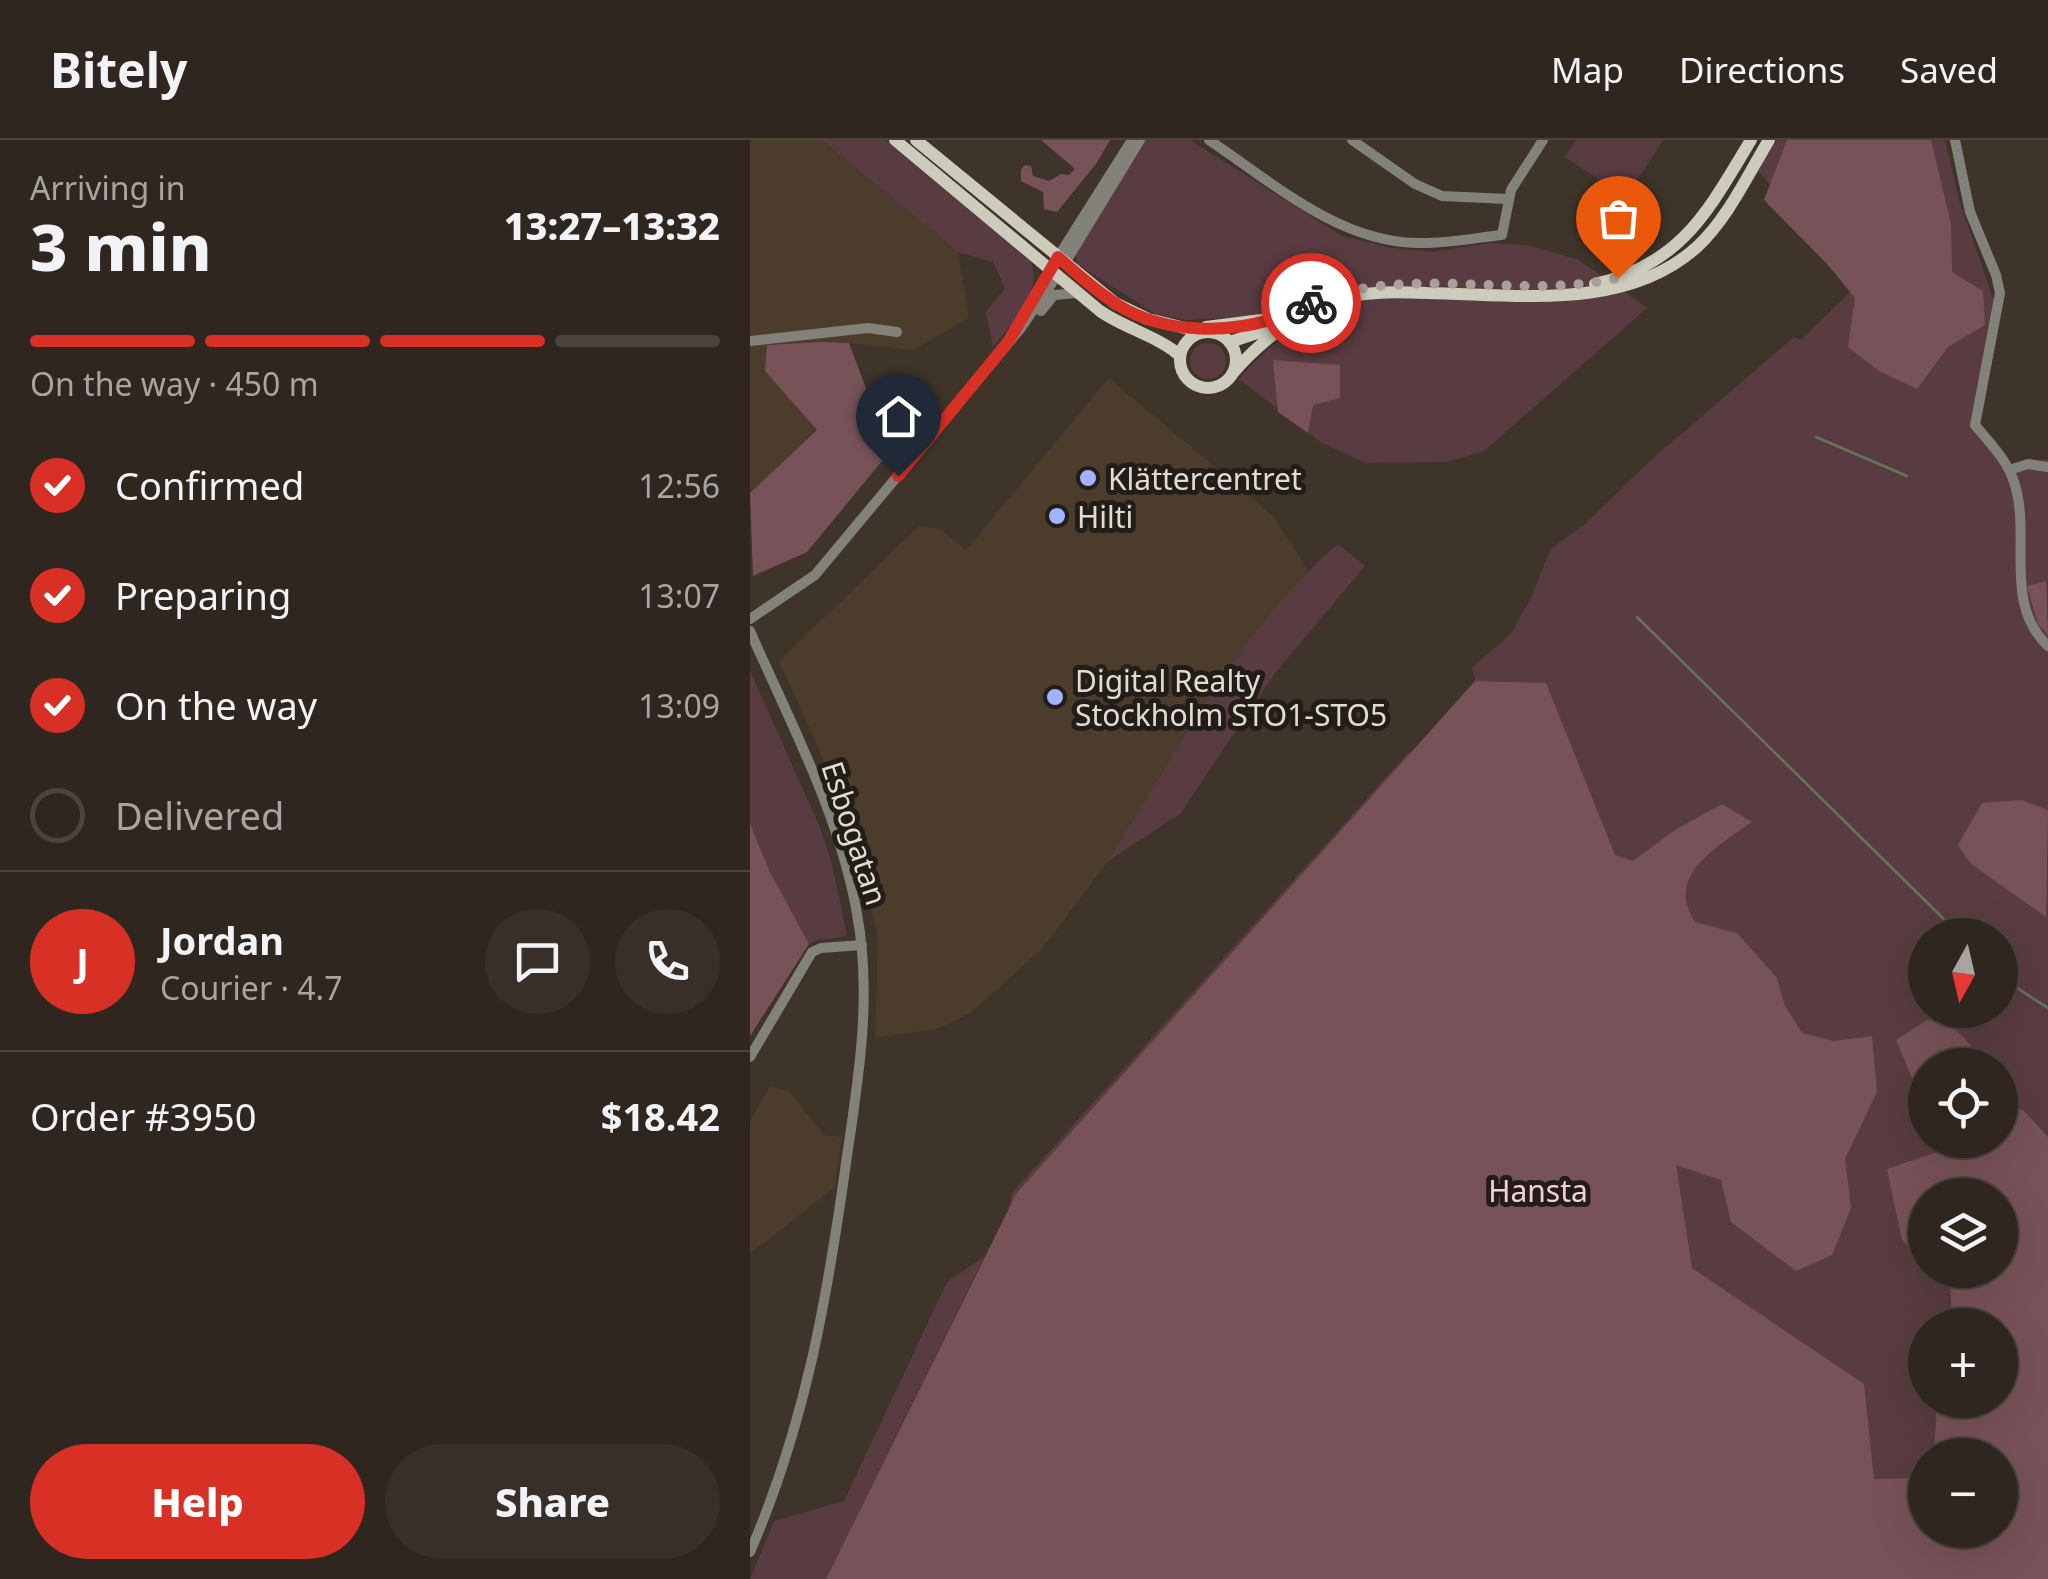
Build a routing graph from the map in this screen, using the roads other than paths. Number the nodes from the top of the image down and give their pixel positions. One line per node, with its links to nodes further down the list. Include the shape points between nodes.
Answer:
1 (895, 140): 12 (main road)
2 (916, 140): 12 (main road)
3 (1132, 140): 12 (street)
4 (1140, 140): 12 (street)
5 (1209, 140): 11 (street, via 1348,229 1378,238 1412,243 1502,235)
6 (1352, 140): 11 (street, via 1442,196)
7 (1543, 140): 11 (street)
8 (1751, 140): 14 (main road, via 1695,229 1654,262 1618,278 1538,287 1370,286)
9 (1769, 140): 23 (main road, via 1709,234 1651,277 1558,294 1343,298 1272,336)
10 (1955, 140): 25 (street, via 1970,212 2000,292 1975,425)
11 (1508, 200)
12 (1057, 266): 13 (main road); 15 (street); 16 (main road, via 1130,312); 20 (street)
13 (1077, 293): 15 (street, via 1054,295); 22 (main road)
14 (1284, 316): 16 (main road); 21 (main road)
15 (1021, 328): 20 (street)
16 (1184, 329): 18 (main road)
17 (896, 332): 19 (street, via 868,328)
18 (1202, 332): 21 (main road); 22 (main road)
19 (750, 341)
20 (1008, 342): 26 (street, via 815,574)
21 (1230, 342): 23 (main road)
22 (1180, 356): 23 (main road, via 1183,372 1202,387 1222,384)
23 (1232, 374)
24 (2048, 466): 25 (street)
25 (2010, 470): 28 (street, via 2025,610)
26 (750, 619)
27 (750, 631): 29 (street, Esbogatan, via 832,822)
28 (2048, 646)
29 (862, 945): 30 (street, via 812,952); 31 (street, Esbogatan, via 862,1026 819,1340 796,1428)
30 (750, 1057)
31 (750, 1552)

